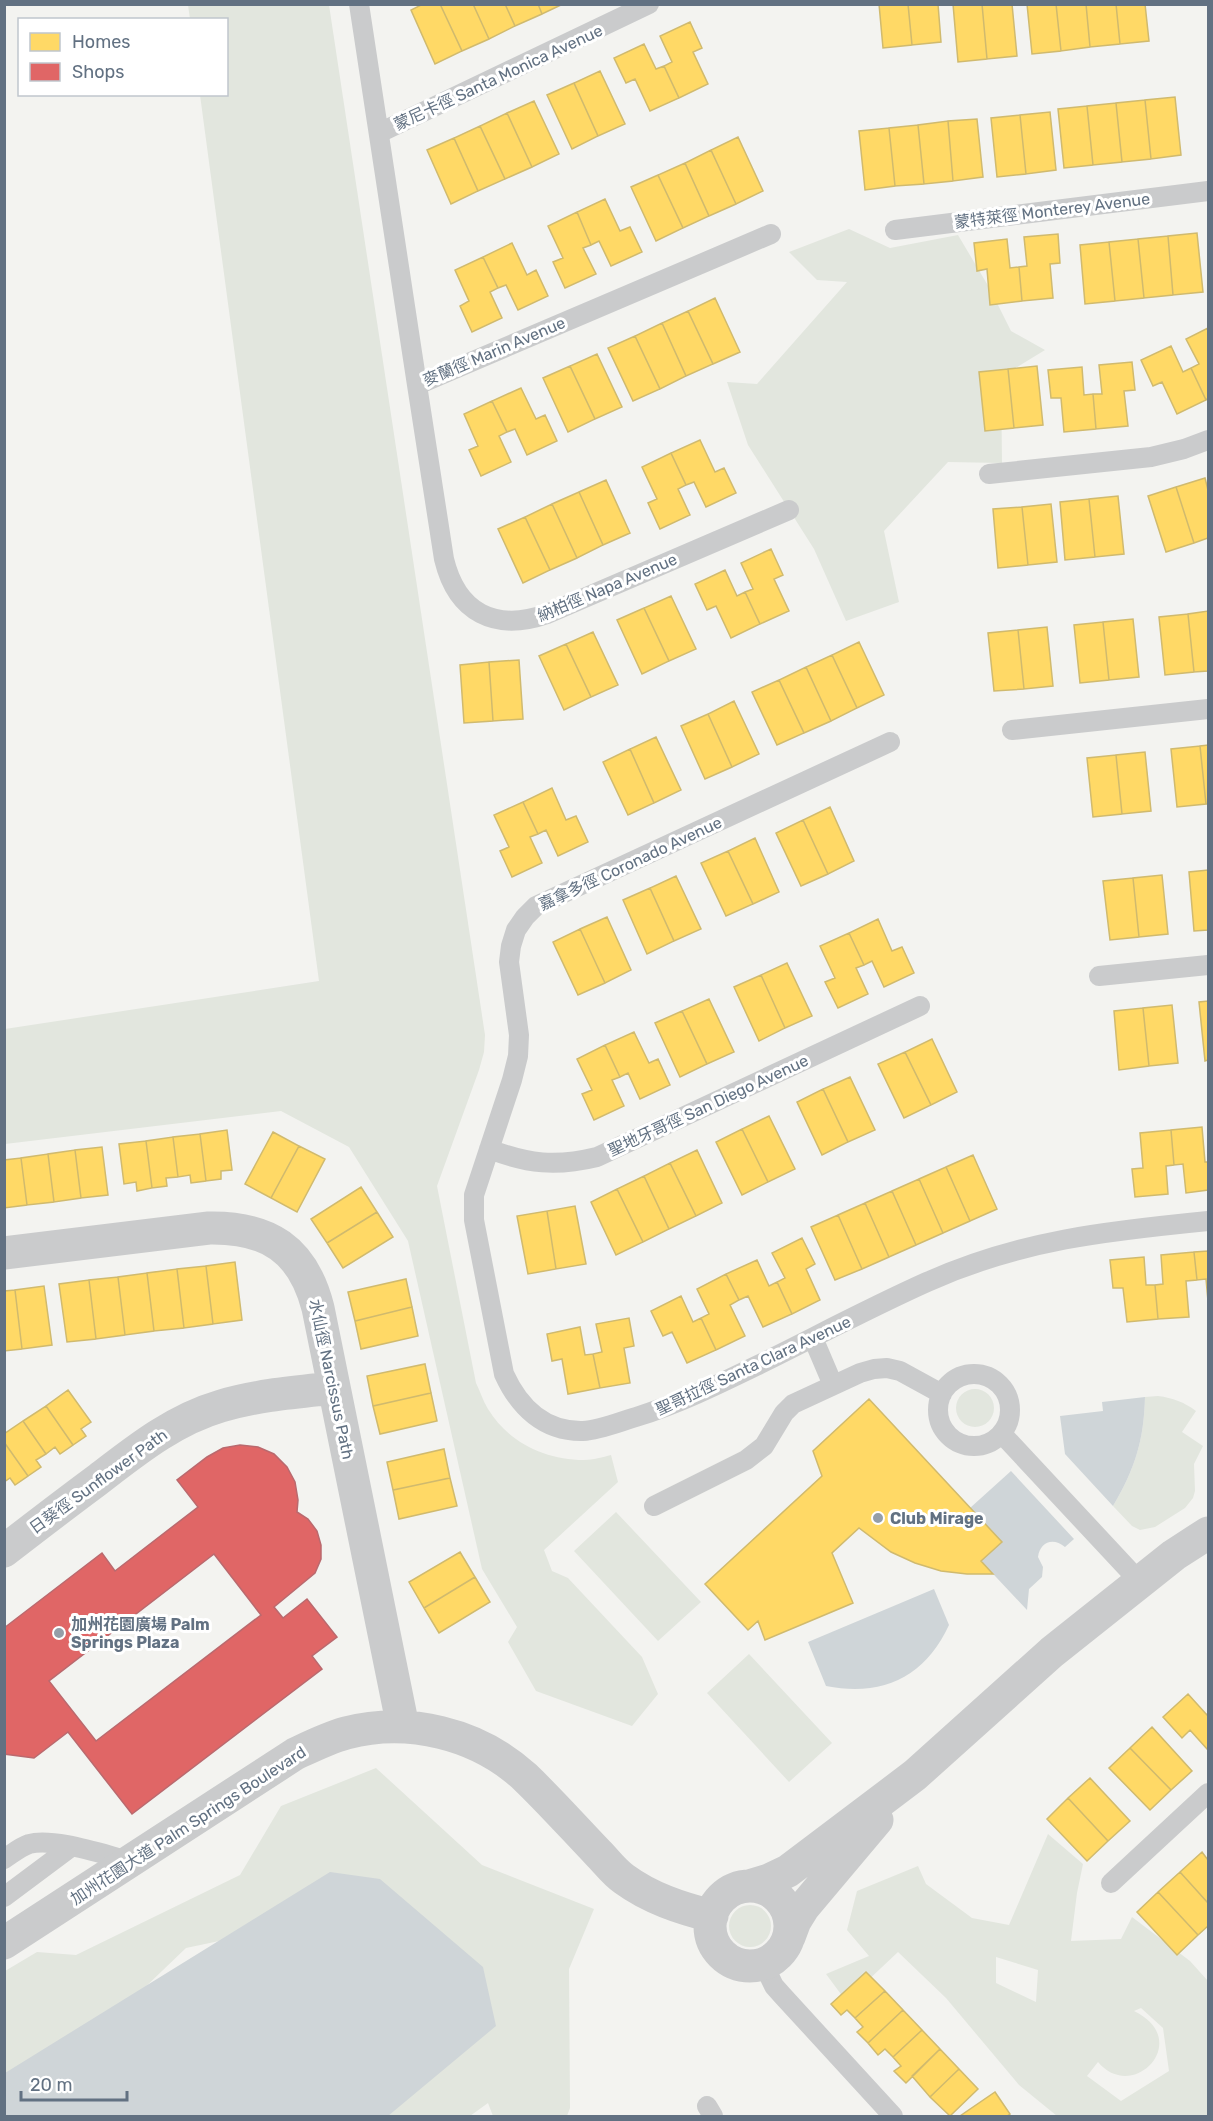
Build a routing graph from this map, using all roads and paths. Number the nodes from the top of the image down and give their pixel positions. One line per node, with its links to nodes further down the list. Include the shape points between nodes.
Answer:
1 (359, 4): 3 (lane, 麥蘭徑 Marin Avenue)
2 (649, 4): 3 (lane, 蒙尼卡徑 Santa Monica Avenue)
3 (379, 133): 7 (lane, 麥蘭徑 Marin Avenue)
4 (1209, 191): 5 (lane, 蒙特萊徑 Monterey Avenue)
5 (895, 230)
6 (771, 234): 7 (lane, 麥蘭徑 Marin Avenue)
7 (417, 385): 10 (lane, 納柏徑 Napa Avenue, via 448,577 472,608 490,618 509,622 547,614)
8 (1209, 440): 9 (lane, via 1151,457)
9 (989, 474)
10 (789, 510)
11 (1209, 709): 12 (lane)
12 (1012, 730)
13 (890, 742): 17 (lane, 嘉拿多徑 Coronado Avenue, via 536,906 525,917 516,930 509,962 518,1056)
14 (1209, 965): 15 (lane)
15 (1099, 976)
16 (920, 1006): 17 (lane, 聖地牙哥徑 San Diego Avenue, via 597,1157 576,1162 532,1162)
17 (489, 1149): 20 (lane, 聖哥拉徑 Santa Clara Avenue, via 474,1195 480,1255 504,1374 513,1393 543,1422 584,1431 651,1413)
18 (1209, 1221): 20 (lane, 聖哥拉徑 Santa Clara Avenue, via 1113,1231 1024,1247 927,1282)
19 (4, 1253): 22 (street, 水仙徑 Narcissus Path, via 209,1228 231,1228 272,1240 290,1253 313,1288)
20 (813, 1338): 21 (lane)
21 (833, 1385): 23 (lane, via 887,1368); 25 (lane, via 794,1404 764,1446 746,1460)
22 (334, 1388): 27 (street, 日葵徑 Sunflower Path, via 249,1399 191,1417 138,1448); 29 (street, 水仙徑 Narcissus Path)
23 (942, 1394): 24 (lane, via 939,1419 954,1440 980,1446); 24 (lane, via 951,1382 965,1375 995,1379 1011,1405)
24 (1002, 1434): 28 (lane)
25 (654, 1506)
26 (1209, 1533): 28 (street)
27 (4, 1551)
28 (1140, 1582): 30 (street, via 1052,1652)
29 (403, 1727): 34 (street, 加州花園大道 Palm Springs Boulevard, via 346,1733 295,1754); 38 (street, 加州花園大道 Palm Springs Boulevard, via 454,1736 503,1760 525,1777 622,1877 664,1902)
30 (915, 1775): 36 (street, via 788,1871); 39 (street, via 803,1908)
31 (1209, 1793): 35 (lane)
32 (71, 1847): 33 (lane, via 40,1842); 34 (lane); 37 (lane)
33 (4, 1859)
34 (130, 1861): 40 (street, 加州花園大道 Palm Springs Boulevard)
35 (1111, 1883)
36 (749, 1886): 38 (street, via 723,1896); 39 (street, via 771,1892 780,1900 789,1918)
37 (4, 1897)
38 (712, 1916): 41 (street, via 712,1938 724,1956 744,1965)
39 (789, 1937): 41 (street, via 776,1956)
40 (4, 1943)
41 (763, 1963): 42 (lane, via 774,1986)
42 (893, 2116)

